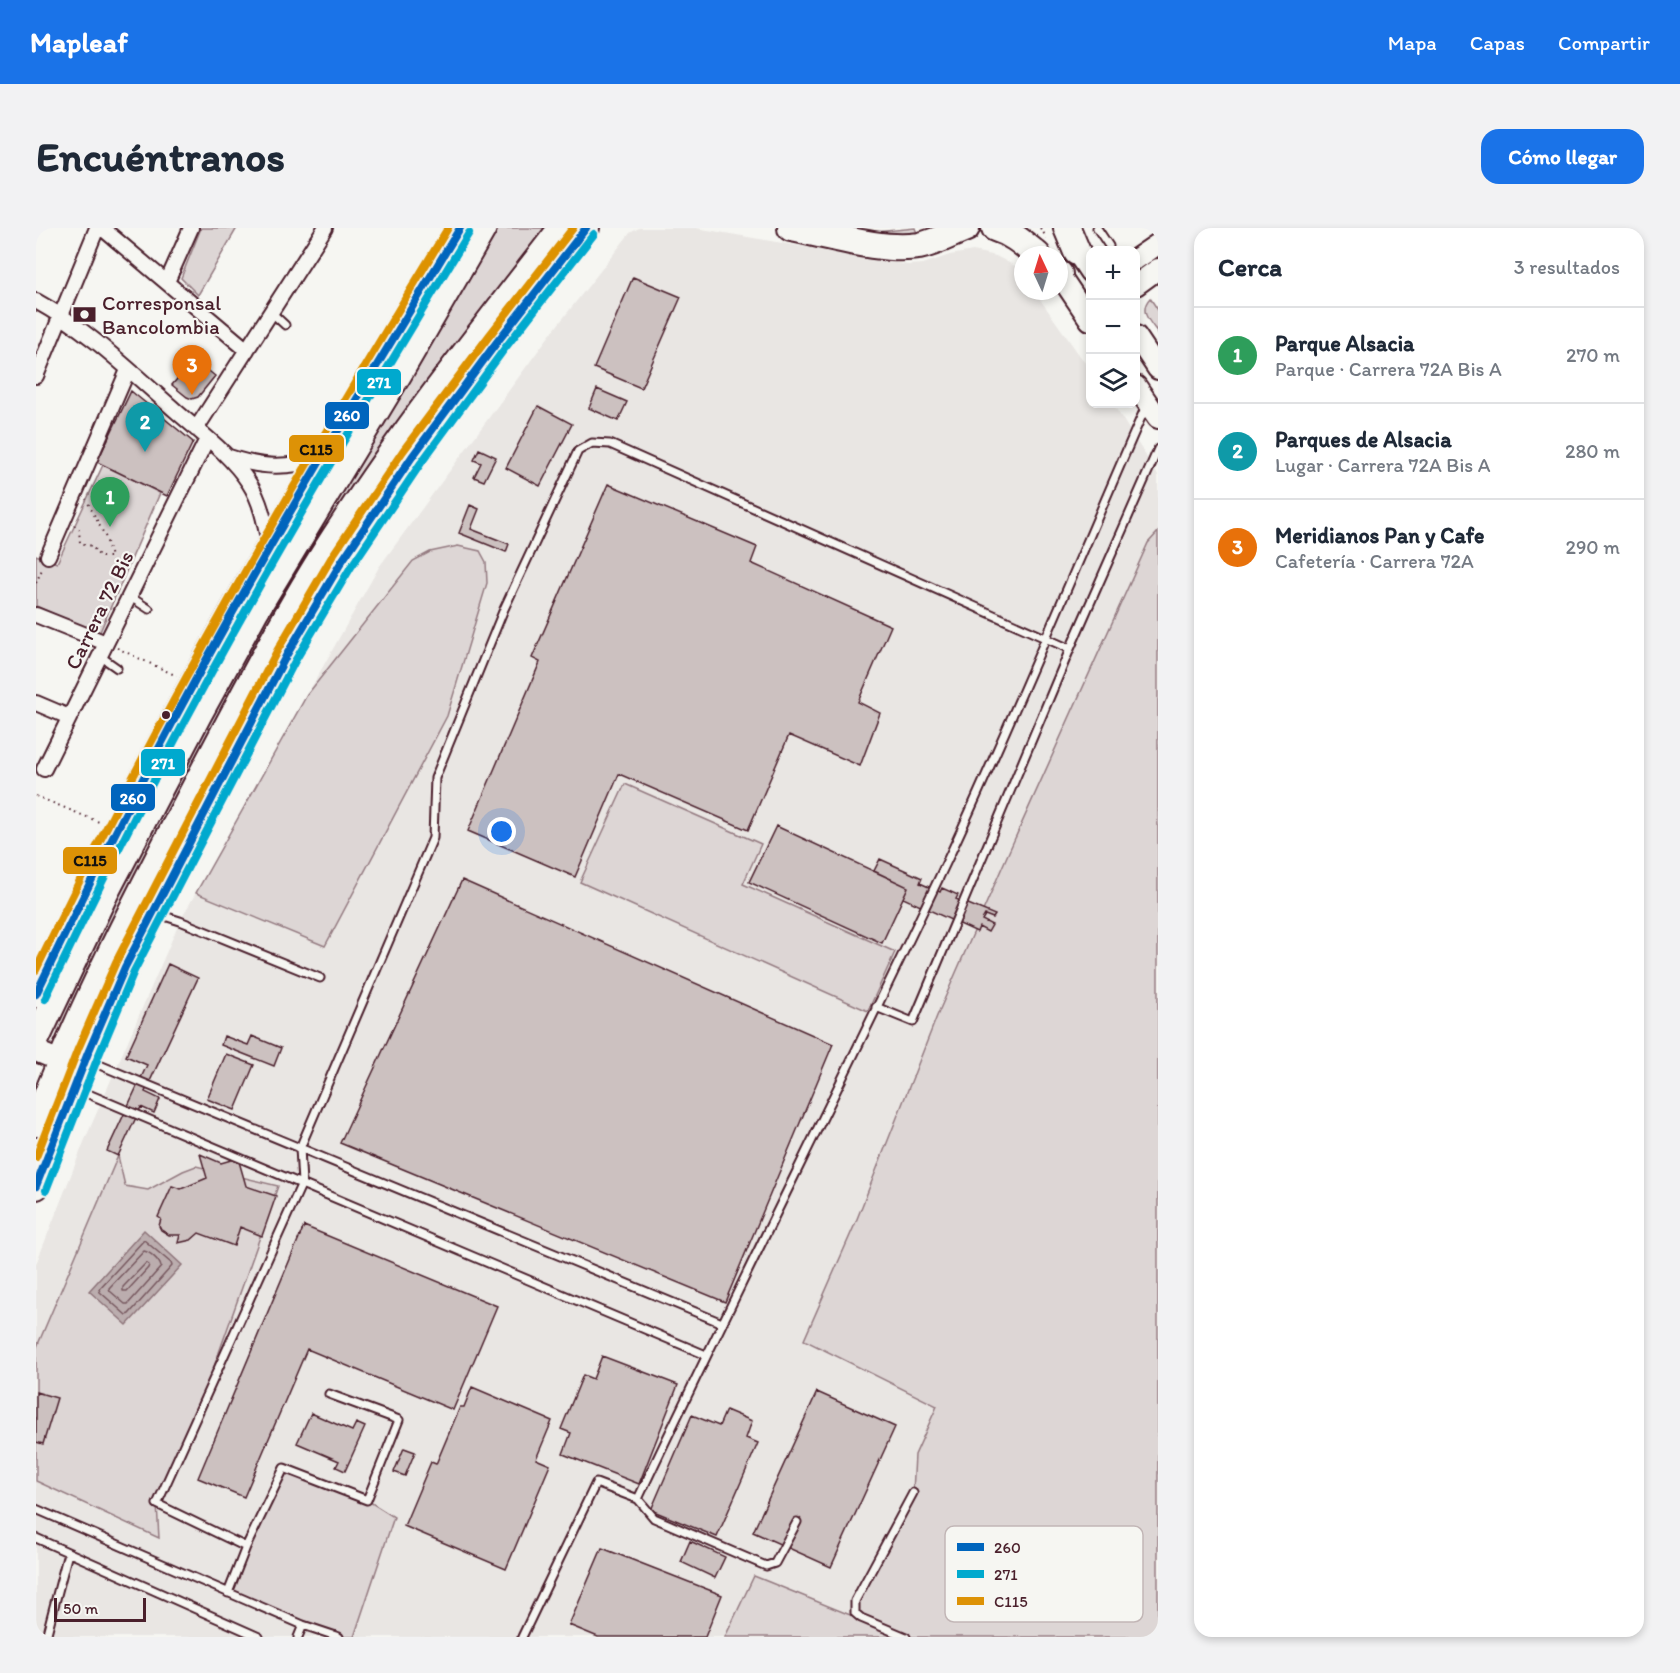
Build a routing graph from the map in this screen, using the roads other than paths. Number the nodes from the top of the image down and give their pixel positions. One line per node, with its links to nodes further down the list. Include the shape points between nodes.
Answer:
1 (98, 228): 29 (street)
2 (102, 228): 23 (street)
3 (191, 228): 23 (street)
4 (325, 228): 27 (street)
5 (460, 228): 42 (highway)
6 (483, 228): 56 (highway, via 255,611)
7 (598, 228): 15 (highway)
8 (791, 228): 9 (highway, via 902,248)
9 (966, 228)
10 (995, 228): 17 (highway)
11 (1027, 228): 18 (main road)
12 (1060, 228): 21 (main road)
13 (1066, 228): 21 (highway)
14 (1097, 228): 19 (lane)
15 (574, 233): 45 (highway, via 442,383); 47 (highway, via 369,520)
16 (1158, 244): 20 (main road)
17 (1027, 246)
18 (1040, 246)
19 (1109, 246)
20 (1140, 256)
21 (1084, 262)
22 (1158, 269): 24 (main road)
23 (166, 282): 32 (street)
24 (1140, 282)
25 (1068, 287): 28 (main road)
26 (36, 301): 29 (street)
27 (271, 312): 30 (lane); 32 (street)
28 (1086, 314)
29 (62, 316): 34 (street); 35 (street)
30 (285, 325)
31 (1140, 342): 33 (main road)
32 (247, 350): 38 (street)
33 (1158, 369)
34 (129, 370): 38 (street); 44 (street)
35 (36, 376)
36 (1140, 392): 37 (main road)
37 (1153, 410): 50 (lane)
38 (196, 429): 39 (street)
39 (207, 439): 41 (street); 46 (street, Carrera 72 Bis)
40 (1158, 448): 52 (lane)
41 (227, 457): 42 (street, via 257,466); 43 (street, via 250,485)
42 (323, 458): 43 (highway)
43 (270, 546): 58 (highway)
44 (48, 556)
45 (322, 558): 47 (highway); 66 (highway, via 249,683 134,903 77,1023)
46 (129, 596): 48 (lane); 51 (street, Carrera 72 Bis)
47 (319, 600): 60 (highway)
48 (149, 609)
49 (36, 615): 51 (street)
50 (1046, 639): 52 (lane); 63 (lane, via 947,860); 68 (lane, via 610,444 585,446 573,457 504,609 435,778 433,838)
51 (106, 643): 53 (street, Carrera 72 Bis)
52 (1070, 649): 63 (lane, via 913,1022)
53 (100, 656): 54 (lane); 57 (street, Carrera 72 Bis)
54 (117, 668)
55 (36, 704): 57 (street)
56 (198, 715): 58 (highway); 64 (highway, via 105,892)
57 (69, 717): 59 (street, Carrera 72 Bis)
58 (164, 737): 62 (highway)
59 (44, 768)
60 (152, 913): 61 (lane); 66 (highway)
61 (320, 978)
62 (36, 994)
63 (876, 1006): 71 (lane)
64 (36, 1039)
65 (36, 1051): 66 (main road)
66 (75, 1070): 67 (highway); 68 (lane); 69 (lane); 70 (highway)
67 (36, 1123)
68 (300, 1148): 69 (lane); 71 (lane)
69 (302, 1183): 72 (lane); 79 (lane, via 157,1504)
70 (36, 1185)
71 (722, 1323): 72 (lane)
72 (706, 1355): 75 (lane)
73 (328, 1394): 79 (lane, via 399,1420 367,1500 284,1468)
74 (913, 1493): 88 (lane, via 855,1601 855,1613 861,1618)
75 (638, 1499): 77 (lane, via 654,1518 765,1566 775,1563); 87 (lane, via 596,1483)
76 (36, 1509): 81 (lane)
77 (797, 1522)
78 (36, 1539): 80 (lane)
79 (246, 1548): 81 (lane)
80 (68, 1553): 83 (lane); 84 (lane)
81 (228, 1593): 82 (lane)
82 (303, 1625): 85 (lane); 86 (lane)
83 (46, 1637)
84 (259, 1637)
85 (298, 1637)
86 (339, 1637)
87 (522, 1637)
88 (906, 1637)

